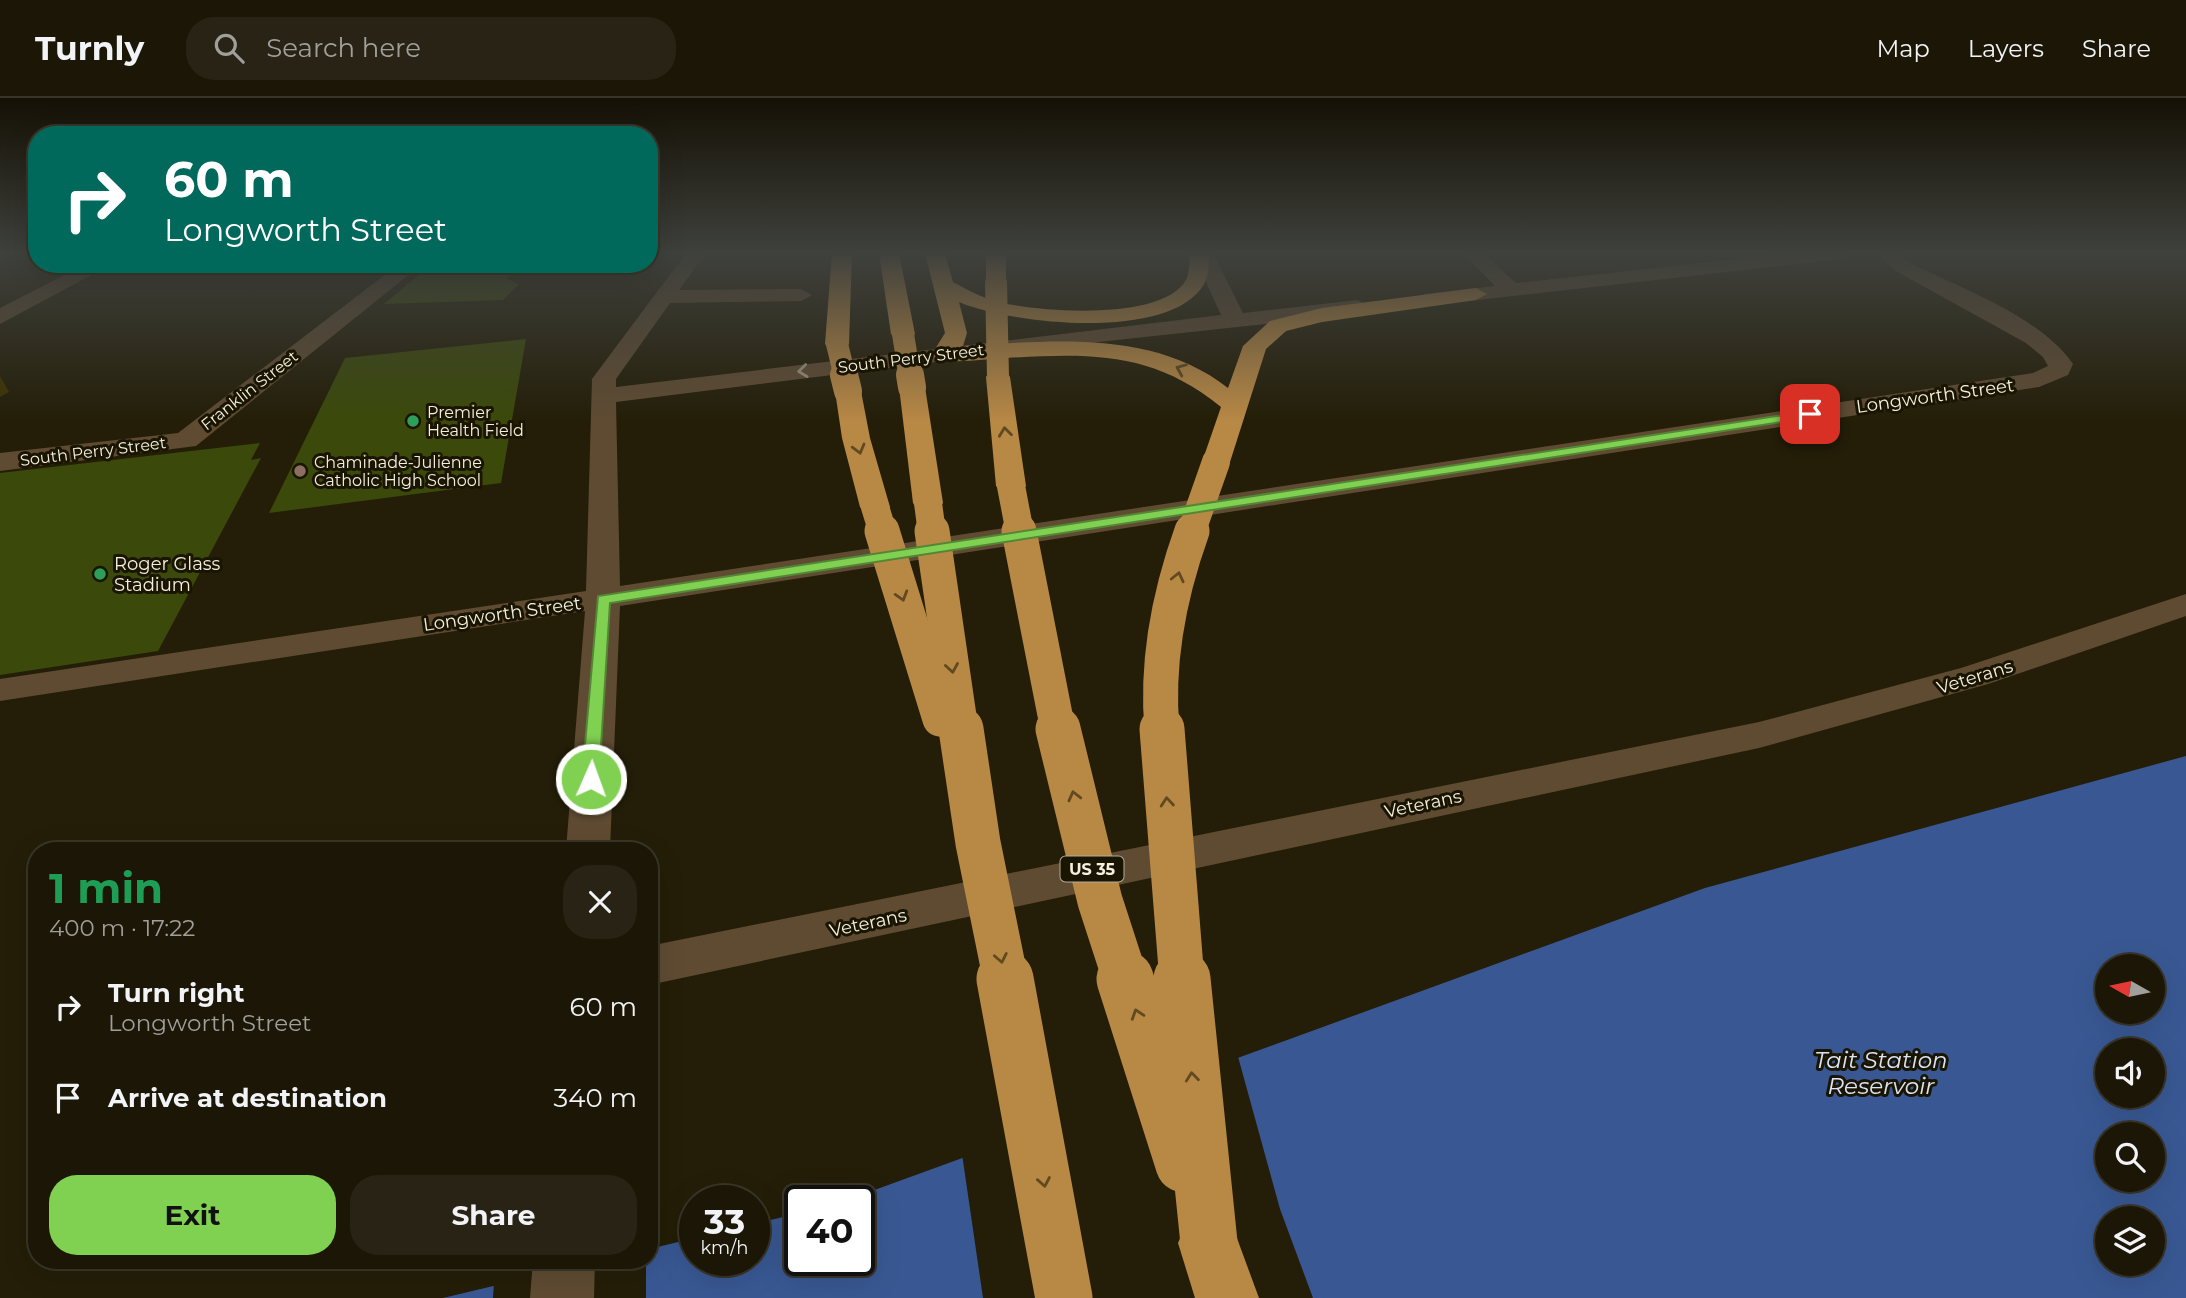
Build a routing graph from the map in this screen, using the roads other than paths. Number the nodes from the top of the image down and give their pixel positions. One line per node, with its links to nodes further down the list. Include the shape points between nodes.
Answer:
1 (354, 309): 17 (street, Franklin Street)
2 (656, 309): 16 (street, via 604,379)
3 (839, 309): 23 (highway, one-way to 23, bridge, via 837,344 856,438)
4 (899, 309): 23 (highway, one-way to 23, bridge)
5 (950, 309): 14 (highway, via 956,333)
6 (997, 309): 26 (highway, US 35, one-way to 6, bridge, via 1100,901 1052,705 1011,486 998,377)
7 (1009, 309): 8 (highway, via 1081,316)
8 (1144, 309)
9 (1230, 309): 13 (street)
10 (1337, 309): 13 (street, South Perry Street)
11 (1366, 309): 15 (highway, via 1279,326 1255,345)
12 (1982, 309): 19 (street, Longworth Street, via 2051,351 2061,364 2059,370 2039,380)
13 (1235, 320): 14 (street, South Perry Street); 15 (highway, via 1242,351)
14 (944, 354): 15 (highway, one-way to 14, via 1134,355 1069,349); 16 (street, South Perry Street, one-way to 16)
15 (1240, 395): 26 (highway, one-way to 15, bridge, via 1183,994 1159,696 1165,632 1181,561)
16 (604, 396): 19 (street)
17 (186, 440): 18 (street, South Perry Street)
18 (0, 462)
19 (603, 599): 21 (street, Longworth Street); 22 (street)
20 (2186, 604): 24 (street, Veterans, via 2062,651 1913,696 1759,735)
21 (0, 690)
22 (588, 842)
23 (978, 843): 28 (highway, one-way to 28, bridge)
24 (658, 964)
25 (564, 1269): 27 (street)
26 (1218, 1270)
27 (562, 1298)
28 (1064, 1298)

